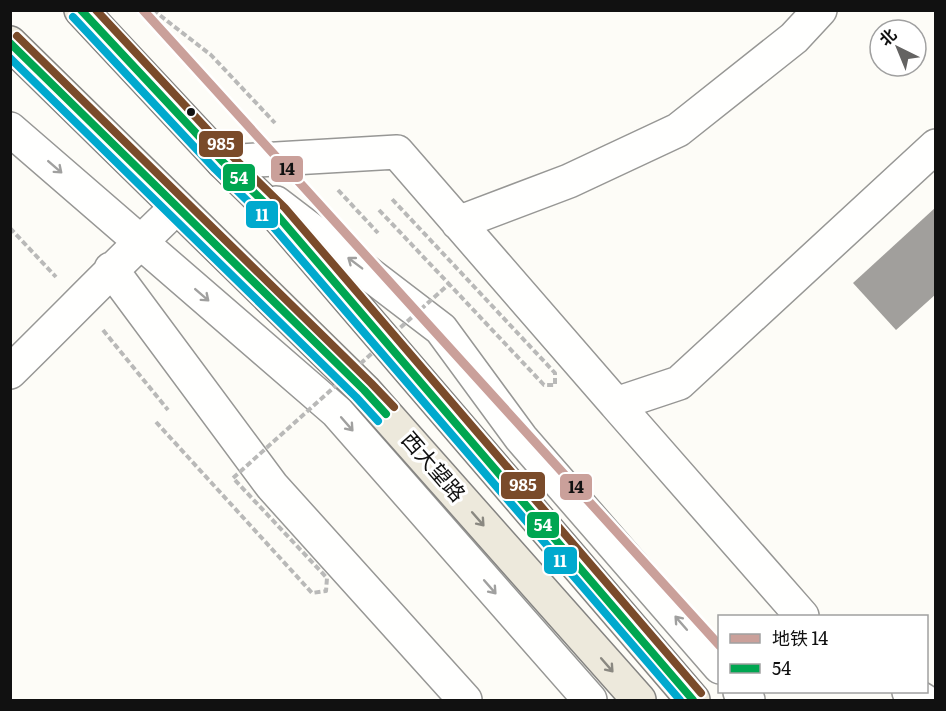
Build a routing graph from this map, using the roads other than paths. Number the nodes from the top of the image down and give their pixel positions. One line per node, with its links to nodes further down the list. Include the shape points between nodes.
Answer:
1 (820, 10): 8 (street, via 794,38 678,130 569,181)
2 (88, 13): 6 (main road)
3 (10, 43): 7 (main road, 西大望路)
4 (10, 129): 9 (street, 西大望路, one-way to 9)
5 (936, 147): 12 (street, via 678,383)
6 (223, 162): 8 (street, via 397,152); 14 (street, one-way to 6, via 521,438 441,329); 18 (main road, via 277,215)
7 (177, 207): 9 (street); 17 (main road, 西大望路, one-way to 17, via 364,390)
8 (458, 223): 12 (street)
9 (140, 242): 10 (street); 16 (street, 西大望路, one-way to 16, via 337,412)
10 (111, 269): 11 (street); 15 (street, via 272,486)
11 (10, 372)
12 (616, 404): 13 (street)
13 (800, 615)
14 (718, 665)
15 (465, 700)
16 (590, 700)
17 (639, 700)
18 (693, 700)

